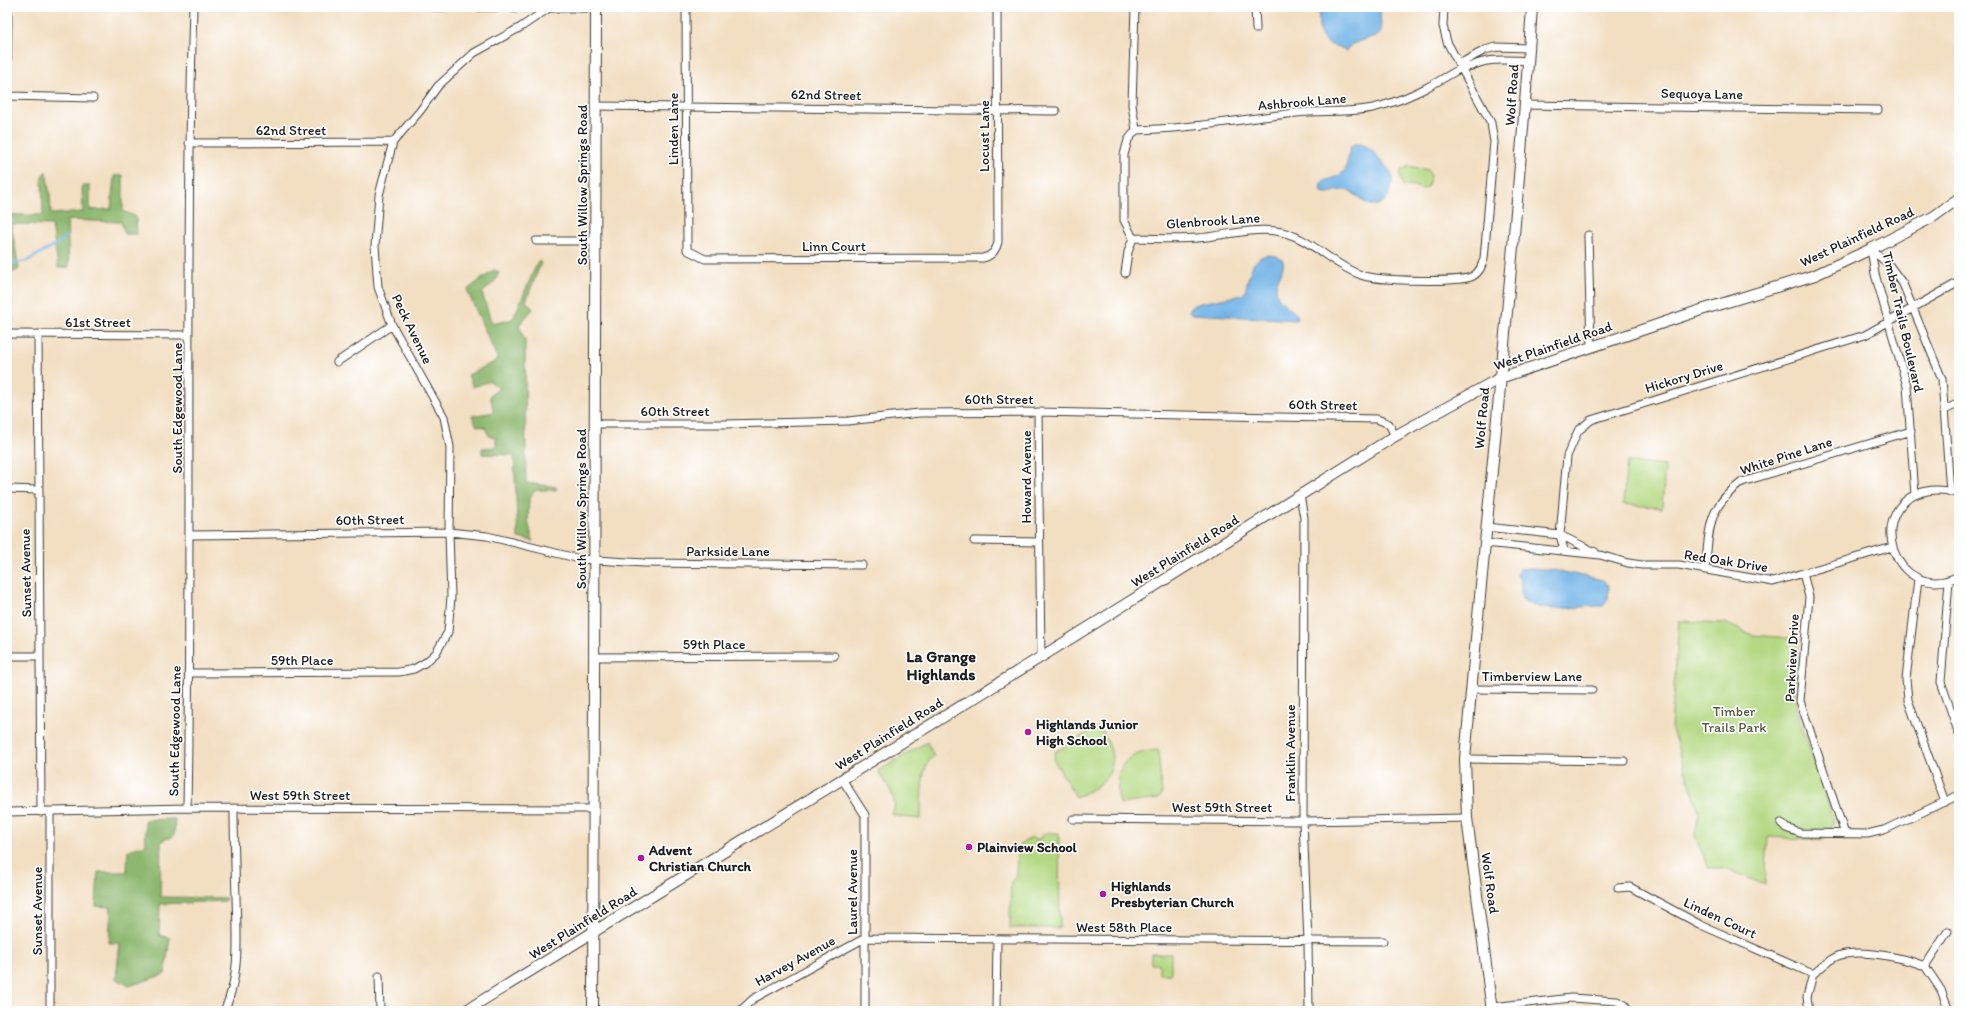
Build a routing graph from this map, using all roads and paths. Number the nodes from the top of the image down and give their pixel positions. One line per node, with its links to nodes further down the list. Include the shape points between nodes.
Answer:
1 (8, 7): 16 (street)
2 (192, 7): 26 (street, South Edgewood Lane)
3 (432, 7): 10 (street)
4 (686, 7): 20 (street, Linden Lane)
5 (997, 7): 21 (street, Locust Lane)
6 (1135, 7): 24 (street, via 1132,104)
7 (1255, 7): 12 (street)
8 (1444, 7): 15 (street, via 1444,33)
9 (1532, 7): 13 (main road, Wolf Road)
10 (549, 8): 11 (street); 25 (street, Peck Avenue, via 474,54 438,86)
11 (596, 8): 19 (main road, South Willow Springs Road)
12 (1256, 29)
13 (1529, 48): 14 (main road, Wolf Road); 15 (street, Ashbrook Lane, via 1496,47 1485,50 1463,62)
14 (1528, 61): 15 (street, Ashbrook Lane, via 1503,59); 18 (main road, Wolf Road)
15 (1461, 68): 24 (street, Ashbrook Lane, via 1407,98 1369,109 1296,113 1173,130); 29 (street, Glenbrook Lane, via 1491,123 1494,142 1484,258 1481,268 1473,276 1460,279 1361,276 1300,237 1276,231 1246,230 1197,238)
16 (7, 96): 17 (street)
17 (93, 98)
18 (1525, 105): 22 (street, Sequoya Lane); 45 (main road, Wolf Road, via 1511,281)
19 (596, 106): 20 (street, 62nd Street); 31 (main road, South Willow Springs Road)
20 (686, 107): 21 (street, 62nd Street); 33 (street, Linden Lane)
21 (997, 110): 23 (street, 62nd Street); 34 (street, Locust Lane, via 998,242 991,255)
22 (1878, 110)
23 (1056, 111)
24 (1136, 130): 29 (street, via 1128,140 1124,155 1124,220)
25 (393, 142): 26 (street, 62nd Street); 39 (street, Peck Avenue, via 379,195 375,246 378,287)
26 (189, 143): 42 (street, South Edgewood Lane)
27 (1959, 198): 32 (main road, West Plainfield Road, via 1933,216)
28 (1588, 235): 43 (street)
29 (1133, 238): 35 (street)
30 (536, 241): 31 (street)
31 (596, 241): 49 (main road, South Willow Springs Road)
32 (1871, 248): 37 (street, Timber Trails Boulevard, via 1889,265 1903,284); 38 (street, Timber Trails Boulevard, via 1875,274); 43 (main road, West Plainfield Road, via 1815,275)
33 (687, 250): 34 (street, Linn Court, via 705,259)
34 (983, 258)
35 (1125, 273)
36 (1959, 282): 37 (street, Hickory Drive)
37 (1913, 308): 38 (street, Hickory Drive); 47 (street, Timber Trails Boulevard, via 1942,379)
38 (1889, 321): 50 (street, Timber Trails Boulevard, via 1907,386); 61 (street, Hickory Drive, via 1865,335 1591,420 1578,431 1569,448)
39 (392, 325): 44 (street); 59 (street, Peck Avenue, via 444,417 450,447)
40 (7, 334): 41 (street, 61st Street)
41 (38, 334): 42 (street, 61st Street); 53 (street, Sunset Avenue)
42 (189, 335): 60 (street, South Edgewood Lane)
43 (1591, 347): 45 (main road, West Plainfield Road)
44 (337, 362)
45 (1500, 378): 51 (main road, West Plainfield Road); 58 (main road, Wolf Road)
46 (1959, 403): 47 (street)
47 (1945, 410): 54 (street, Timber Trails Boulevard)
48 (1038, 412): 49 (street, 60th Street, via 919,413 848,421); 51 (street, 60th Street, via 1377,419 1389,424); 63 (street, Howard Avenue)
49 (595, 424): 68 (main road, South Willow Springs Road)
50 (1910, 431): 56 (street, Timber Trails Boulevard); 70 (street, White Pine Lane, via 1742,482 1728,492 1718,504 1711,519)
51 (1395, 436): 55 (main road, West Plainfield Road)
52 (7, 490): 53 (street)
53 (38, 490): 76 (street, Sunset Avenue)
54 (1950, 492): 56 (street, via 1935,489); 57 (street)
55 (1300, 495): 79 (main road, West Plainfield Road); 98 (street, Franklin Avenue, via 1304,518)
56 (1915, 495): 65 (street, via 1901,506 1893,520 1890,536)
57 (1959, 495)
58 (1486, 527): 61 (street, Red Oak Drive); 64 (main road, Wolf Road)
59 (449, 532): 60 (street, 60th Street); 68 (street, 60th Street, via 487,536 580,559); 80 (street, Peck Avenue, via 451,597 448,632 436,653)
60 (190, 535): 81 (street, South Edgewood Lane)
61 (1560, 535): 66 (street, Hickory Drive); 67 (street, Red Oak Drive)
62 (974, 541): 63 (street, Howard Avenue)
63 (1039, 542): 79 (street, Howard Avenue)
64 (1485, 543): 66 (street, Red Oak Drive); 82 (main road, Wolf Road)
65 (1892, 547): 71 (street, Red Oak Drive); 73 (street, via 1905,570)
66 (1564, 550): 67 (street, Red Oak Drive)
67 (1600, 555): 70 (street, Red Oak Drive, via 1628,563 1679,565)
68 (595, 560): 69 (street, Parkside Lane, via 644,563); 78 (main road, South Willow Springs Road)
69 (862, 565)
70 (1705, 570): 71 (street, Red Oak Drive, via 1773,582)
71 (1803, 573): 100 (street, Parkview Drive, via 1809,597 1800,701)
72 (1959, 576): 74 (street)
73 (1918, 579): 74 (street, via 1933,582); 89 (street, via 1906,679 1908,700)
74 (1949, 581): 84 (street, via 1941,682)
75 (7, 656): 76 (street)
76 (40, 656): 94 (street, Sunset Avenue)
77 (834, 656): 78 (street, 59th Place)
78 (594, 657): 92 (main road, South Willow Springs Road)
79 (1041, 657): 87 (main road, West Plainfield Road)
80 (414, 669): 81 (street, 59th Place, via 392,673)
81 (190, 673): 90 (street, South Edgewood Lane)
82 (1471, 689): 83 (street, Timberview Lane); 85 (main road, Wolf Road)
83 (1592, 690)
84 (1959, 734)
85 (1465, 759): 86 (street); 96 (main road, Wolf Road)
86 (1624, 761)
87 (842, 779): 103 (main road, West Plainfield Road); 104 (street, Laurel Avenue, via 865,815)
88 (1959, 795): 89 (street)
89 (1945, 802): 100 (street, via 1884,830 1867,834)
90 (187, 808): 91 (street, West 59th Street); 95 (street, West 59th Street)
91 (234, 808): 92 (street, West 59th Street); 113 (street, via 236,963)
92 (594, 809): 103 (main road, South Willow Springs Road)
93 (7, 812): 94 (street, West 59th Street)
94 (41, 812): 95 (street, West 59th Street)
95 (50, 812): 112 (street, Sunset Avenue)
96 (1466, 818): 98 (street, West 59th Street); 111 (main road, Wolf Road)
97 (1073, 819): 98 (street, West 59th Street)
98 (1302, 821): 106 (street, Franklin Avenue)
99 (1781, 823): 100 (street, via 1786,828 1800,833)
100 (1845, 834)
101 (1618, 888): 109 (street, Linden Court, via 1630,887 1701,925)
102 (1948, 931): 108 (street)
103 (594, 933): 115 (main road, West Plainfield Road); 116 (main road, South Willow Springs Road)
104 (865, 938): 105 (street, West 58th Place); 117 (street, Harvey Avenue, via 753,999); 118 (street, Laurel Avenue)
105 (997, 939): 106 (street, West 58th Place); 119 (street)
106 (1308, 941): 107 (street, West 58th Place); 120 (street, Franklin Avenue)
107 (1383, 941)
108 (1925, 966): 109 (street, via 1905,959 1862,953 1838,956); 123 (street, via 1941,990)
109 (1813, 974): 122 (street, via 1807,997)
110 (378, 976): 114 (street)
111 (1492, 1009): 121 (street, via 1571,998 1617,1001)
112 (50, 1011)
113 (224, 1011)
114 (380, 1011)
115 (465, 1011)
116 (593, 1011)
117 (740, 1011)
118 (865, 1011)
119 (996, 1011)
120 (1309, 1011)
121 (1628, 1011)
122 (1809, 1011)
123 (1949, 1011)

